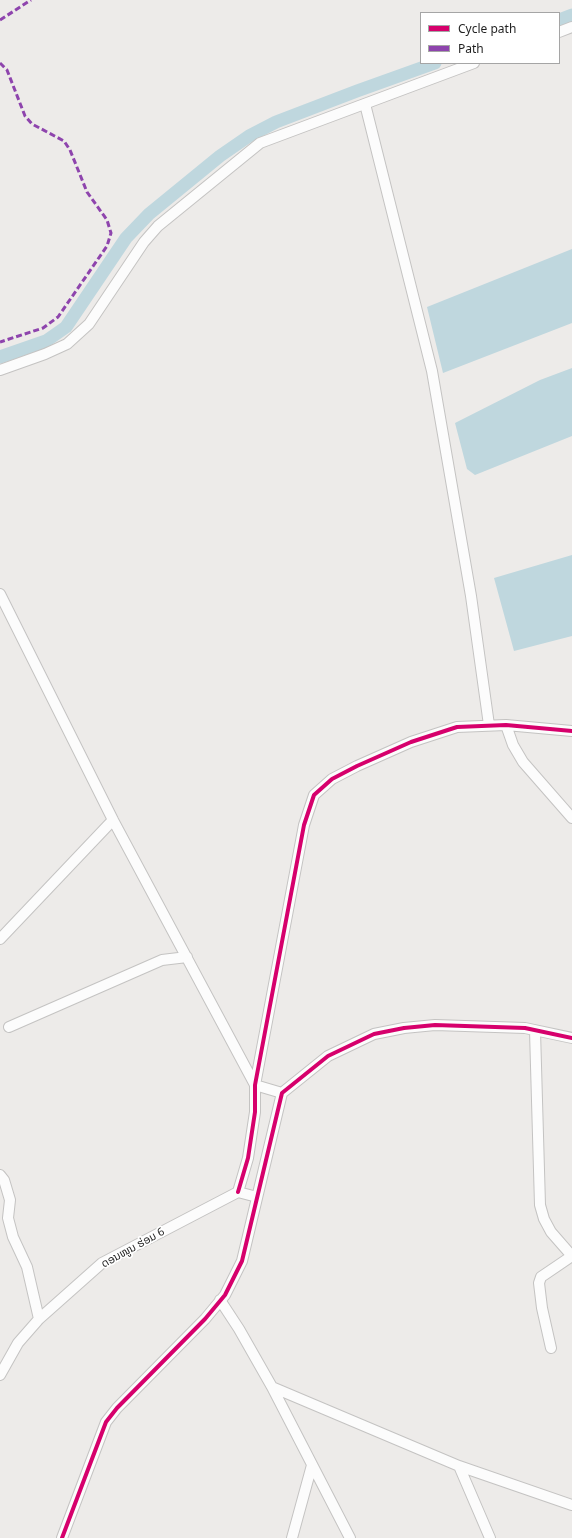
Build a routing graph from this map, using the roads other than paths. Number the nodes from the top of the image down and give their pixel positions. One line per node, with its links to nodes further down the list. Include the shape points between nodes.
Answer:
1 (572, 27): 2 (street)
2 (560, 32)
3 (471, 64): 4 (street)
4 (365, 104): 5 (street, via 260,143 158,226 144,242 89,324 67,344); 7 (street, via 432,371 471,596)
5 (0, 370)
6 (1, 600): 11 (street)
7 (489, 725): 8 (street); 17 (street, via 457,727 411,742 332,778 314,795 304,825)
8 (506, 725): 9 (street); 10 (street, via 522,762)
9 (572, 731)
10 (572, 818)
11 (113, 820): 12 (street); 13 (street)
12 (0, 939)
13 (187, 957): 14 (street, via 162,960); 17 (street)
14 (9, 1028)
15 (535, 1031): 16 (street); 18 (street, via 525,1028 435,1025 374,1034 328,1056); 22 (street, via 540,1205 551,1232)
16 (572, 1038)
17 (255, 1085): 18 (street); 20 (street, via 255,1112 248,1158)
18 (282, 1093): 21 (street)
19 (0, 1174): 24 (street, via 10,1200 8,1218 13,1237 27,1267)
20 (238, 1192): 21 (street); 24 (street, ດອນໜູນ ຮ່ອມ 6, via 102,1263)
21 (257, 1197): 23 (street, via 242,1262)
22 (572, 1256): 25 (street, via 546,1272 539,1283)
23 (220, 1300): 27 (street); 31 (street, via 205,1319 106,1422)
24 (39, 1319): 26 (street, ດອນໜູນ ຮ່ອມ 6, via 18,1343)
25 (551, 1348)
26 (0, 1375)
27 (272, 1387): 28 (street); 29 (street)
28 (312, 1465): 32 (street); 33 (street)
29 (459, 1466): 30 (street); 34 (street)
30 (572, 1505)
31 (62, 1538)
32 (292, 1538)
33 (350, 1538)
34 (490, 1538)

